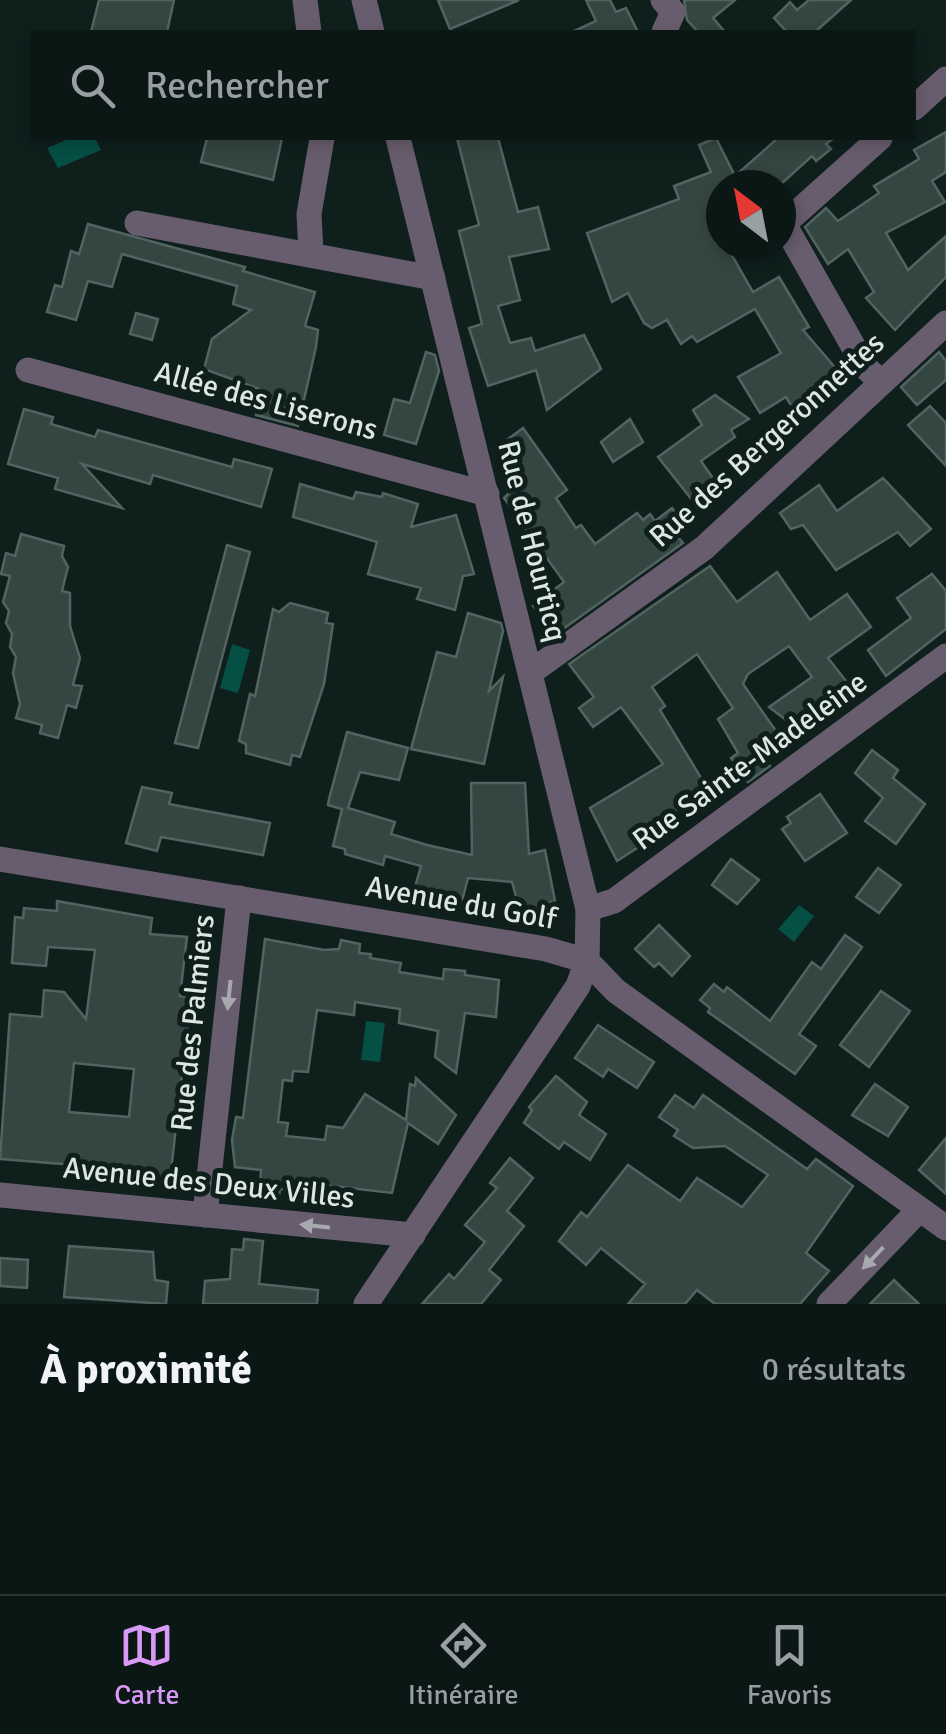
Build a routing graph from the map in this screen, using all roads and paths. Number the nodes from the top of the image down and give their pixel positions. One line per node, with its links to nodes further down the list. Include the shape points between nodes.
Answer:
1 (305, 0): 4 (street)
2 (364, 0): 5 (street)
3 (663, 0): 6 (street, via 673,12)
4 (309, 30)
5 (372, 30)
6 (665, 30)
7 (946, 79): 8 (street)
8 (916, 106)
9 (322, 140): 13 (street, via 309,214)
10 (398, 140): 14 (street, Rue de Hourticq)
11 (878, 140): 17 (street, via 784,224 865,367)
12 (137, 223): 13 (street)
13 (311, 253): 14 (street)
14 (433, 278): 18 (street, Rue de Hourticq)
15 (946, 322): 17 (street, Rue des Bergeronnettes)
16 (28, 370): 18 (street, Allée des Liserons)
17 (881, 382): 20 (street, Rue des Bergeronnettes, via 704,548)
18 (487, 494): 20 (street, Rue de Hourticq)
19 (946, 656): 23 (street, Rue Sainte-Madeleine, via 614,902)
20 (531, 672): 23 (street, Rue de Hourticq)
21 (0, 859): 22 (street, Avenue du Golf)
22 (240, 898): 24 (street, Avenue du Golf); 27 (street, Rue des Palmiers, one-way to 27)
23 (588, 909): 24 (street, Rue de Hourticq)
24 (586, 961): 26 (street, Avenue du Golf, via 616,990); 29 (street, via 578,986)
25 (0, 1195): 27 (street, Avenue des Deux Villes)
26 (918, 1211): 28 (street, Avenue du Golf); 31 (street, one-way to 31)
27 (205, 1215): 29 (street, Avenue des Deux Villes, one-way to 27)
28 (946, 1228)
29 (412, 1235): 30 (street)
30 (366, 1304)
31 (829, 1304)

